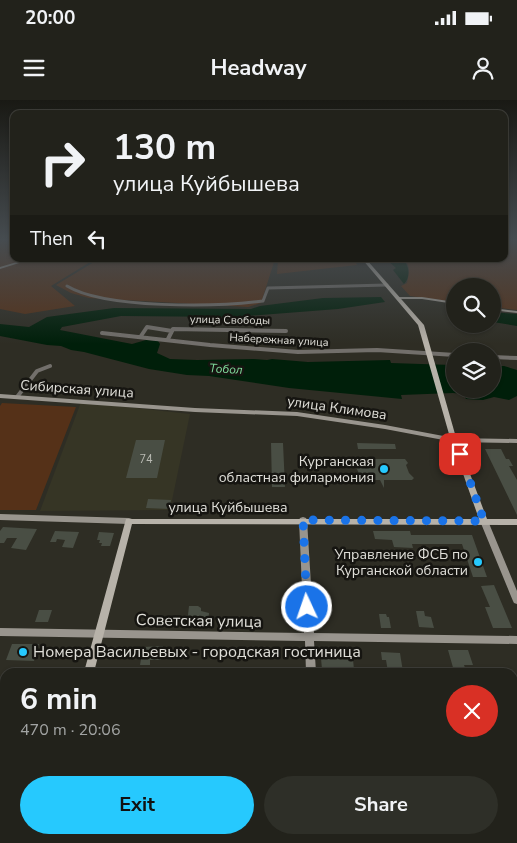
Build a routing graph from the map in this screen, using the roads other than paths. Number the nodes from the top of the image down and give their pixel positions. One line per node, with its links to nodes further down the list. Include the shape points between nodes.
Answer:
1 (378, 275): 2 (main road)
2 (387, 285): 3 (street, via 268,288 263,301 210,305 96,297 70,290); 4 (main road)
3 (67, 286)
4 (400, 298): 5 (street); 13 (main road, via 421,325)
5 (446, 302)
6 (501, 310): 7 (street)
7 (517, 312)
8 (173, 330): 9 (street, улица Свободы); 11 (street, улица Свободы, via 147,328); 12 (street)
9 (286, 331)
10 (102, 332): 11 (street, Набережная улица)
11 (141, 336): 12 (street, Набережная улица)
12 (168, 339): 13 (street, Набережная улица, via 298,352 377,350)
13 (429, 355): 14 (street, Набережная улица); 21 (main road)
14 (446, 355)
15 (501, 357): 16 (street)
16 (517, 358)
17 (50, 366): 19 (street, via 37,371)
18 (0, 396): 19 (street, Сибирская улица)
19 (17, 397): 20 (street, Сибирская улица)
20 (152, 407): 21 (street, улица Климова, via 316,416)
21 (454, 440): 22 (street, улица Климова); 26 (main road)
22 (517, 441)
23 (0, 517): 25 (street, улица Куйбышева)
24 (303, 520): 25 (main road, улица Куйбышева); 26 (main road, улица Куйбышева); 31 (street)
25 (129, 521): 30 (main road)
26 (484, 521): 27 (main road, улица Куйбышева); 28 (street)
27 (517, 522)
28 (517, 601)
29 (0, 632): 30 (street, Советская улица)
30 (99, 634): 31 (street, Советская улица); 33 (main road)
31 (309, 638): 32 (street, Советская улица); 34 (street)
32 (517, 640)
33 (90, 668)
34 (312, 668)

